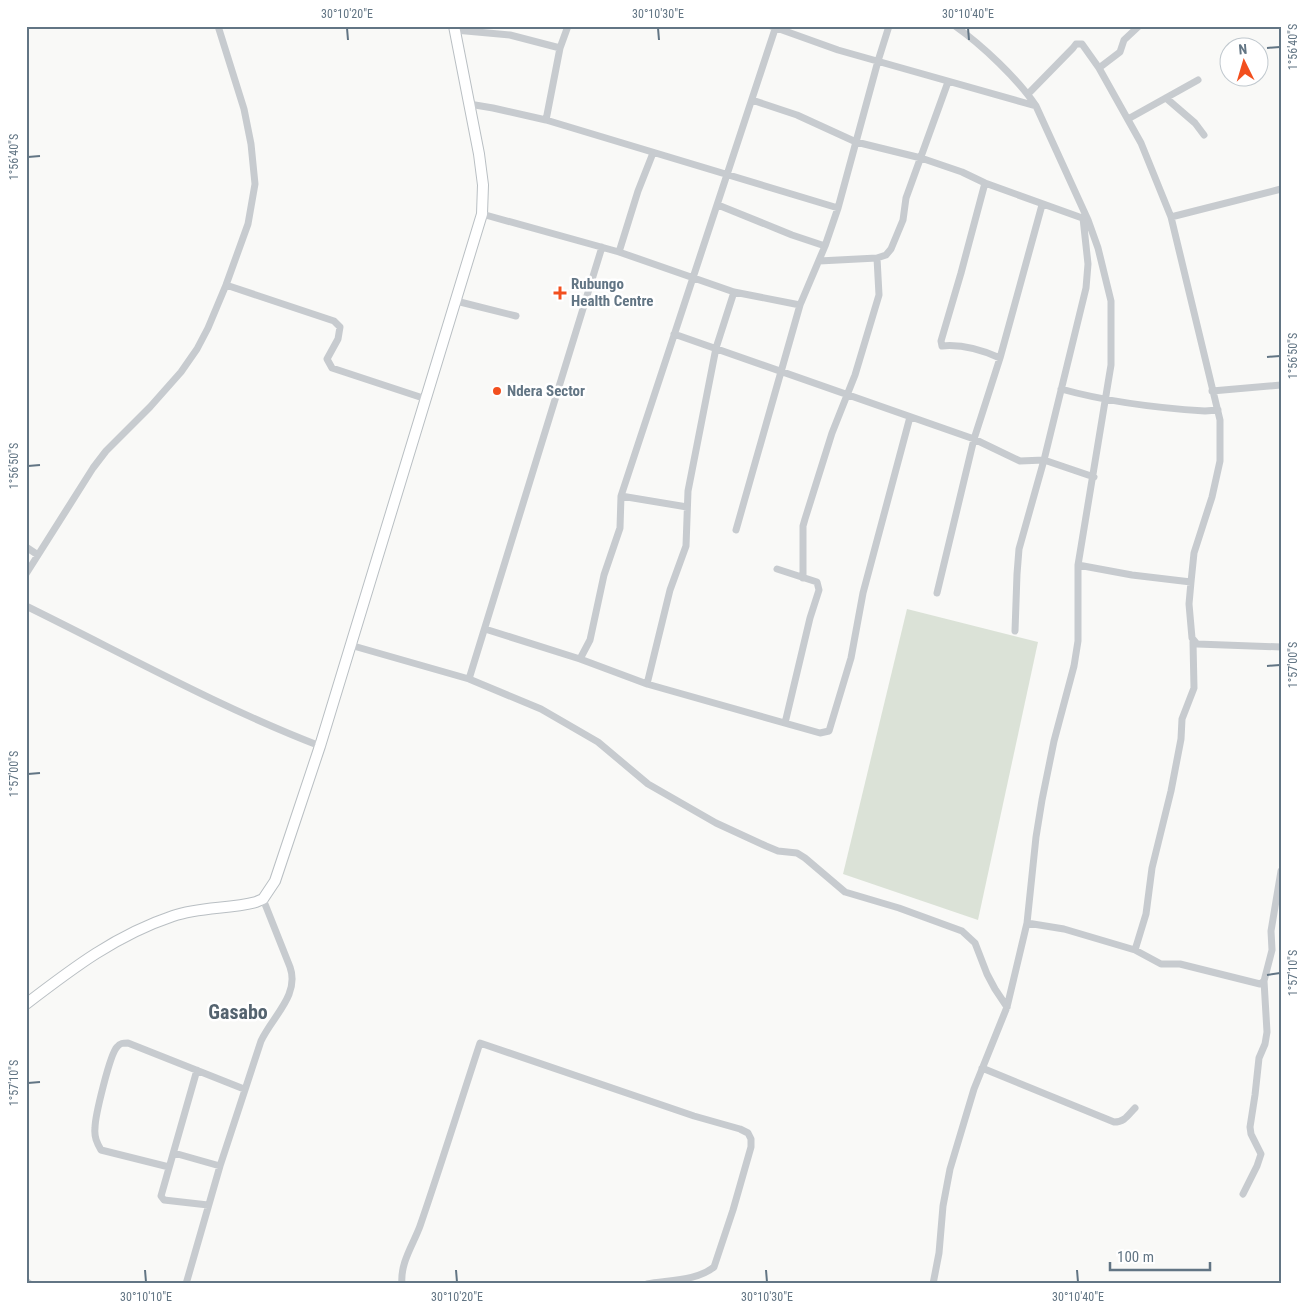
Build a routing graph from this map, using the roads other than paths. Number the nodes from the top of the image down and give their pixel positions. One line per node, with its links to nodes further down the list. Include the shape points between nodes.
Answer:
1 (218, 26): 39 (street, via 244,109 255,184 248,224)
2 (568, 26): 8 (street)
3 (890, 26): 9 (street)
4 (955, 26): 13 (street)
5 (1139, 26): 10 (street, via 1124,40 1120,52)
6 (774, 27): 9 (street, via 838,50); 15 (street)
7 (454, 28): 8 (street, via 510,35); 16 (main road)
8 (560, 48): 18 (street)
9 (878, 60): 12 (street); 21 (street)
10 (1099, 68): 13 (street, via 1082,44 1076,44); 19 (street)
11 (1198, 80): 14 (street)
12 (948, 82): 17 (street); 23 (street)
13 (1028, 94): 17 (street)
14 (1166, 98): 19 (street); 20 (street)
15 (752, 100): 21 (street, via 798,115); 24 (street)
16 (469, 104): 18 (street); 30 (main road, via 483,185)
17 (1036, 106): 32 (street)
18 (546, 120): 22 (street)
19 (1128, 120): 31 (street, via 1141,143)
20 (1204, 135)
21 (856, 142): 23 (street); 29 (street)
22 (653, 153): 24 (street); 35 (street)
23 (921, 158): 25 (street); 36 (street, via 891,249)
24 (727, 175): 28 (street); 29 (street)
25 (985, 183): 27 (street); 46 (street, via 941,341 942,346 963,347)
26 (1281, 189): 31 (street)
27 (1042, 204): 32 (street); 46 (street)
28 (718, 205): 33 (street); 38 (street)
29 (838, 208): 33 (street)
30 (482, 214): 34 (street); 41 (main road)
31 (1171, 217): 50 (street)
32 (1085, 219): 49 (street, via 1086,288); 53 (street, via 1098,248 1111,301 1111,365)
33 (825, 246): 37 (street)
34 (602, 247): 35 (street); 71 (street)
35 (619, 252): 38 (street)
36 (877, 258): 37 (street); 51 (street, via 879,294)
37 (819, 261): 42 (street)
38 (693, 278): 40 (street); 44 (street)
39 (226, 285): 52 (street, via 334,321 340,327 338,339 327,359 332,368); 63 (street, via 208,328 181,372 96,463)
40 (734, 292): 42 (street); 45 (street)
41 (456, 300): 43 (street); 52 (main road)
42 (800, 305): 47 (street)
43 (516, 316)
44 (674, 334): 45 (street); 59 (street)
45 (716, 348): 47 (street); 60 (street)
46 (1000, 358): 56 (street)
47 (781, 371): 51 (street); 61 (street)
48 (1281, 385): 50 (street)
49 (1061, 389): 53 (street); 57 (street)
50 (1212, 391): 54 (street)
51 (847, 394): 55 (street); 67 (street, via 803,526)
52 (426, 400): 74 (main road)
53 (1106, 400): 54 (street, via 1178,409); 58 (street)
54 (1218, 410): 68 (street, via 1220,461 1194,553)
55 (910, 417): 56 (street); 79 (street, via 832,726 829,731 820,733)
56 (974, 439): 57 (street, via 1020,461); 69 (street)
57 (1044, 460): 58 (street); 72 (street, via 1019,549)
58 (1094, 477): 64 (street)
59 (620, 496): 60 (street); 76 (street, via 620,528 604,575 590,640)
60 (687, 507): 78 (street, via 686,546 670,590)
61 (736, 530)
62 (26, 547): 63 (street)
63 (38, 555): 66 (street)
64 (1078, 565): 68 (street, via 1132,576); 83 (street, via 1076,658 1042,800)
65 (777, 569): 67 (street)
66 (26, 574)
67 (803, 578): 79 (street, via 817,582 820,590 810,618)
68 (1191, 582): 73 (street, via 1189,604)
69 (937, 593)
70 (26, 606): 80 (street, via 259,722)
71 (485, 629): 76 (street); 77 (street)
72 (1015, 631)
73 (1193, 642): 75 (street); 84 (street, via 1194,688 1182,719 1181,739 1152,868 1146,914)
74 (350, 645): 77 (street); 80 (main road)
75 (1281, 647)
76 (580, 658): 78 (street)
77 (469, 679): 89 (street, via 541,708 598,742 648,784 716,823 778,851 805,858 845,892 962,931 975,943 987,974)
78 (647, 684): 79 (street)
79 (785, 723)
80 (320, 746): 82 (main road, via 275,881)
81 (1281, 871): 85 (street, via 1271,930)
82 (262, 899): 88 (main road, via 244,905 180,914 131,934 85,960); 92 (street, via 290,966 293,984 260,1041)
83 (1027, 923): 84 (street, via 1064,929); 89 (street)
84 (1135, 950): 87 (street, via 1161,964 1180,964 1260,984)
85 (1272, 950): 86 (street); 87 (street)
86 (1281, 951)
87 (1264, 981): 97 (street, via 1267,1032 1259,1058 1250,1127 1261,1154)
88 (26, 1004)
89 (1007, 1006): 90 (street)
90 (982, 1068): 93 (street, via 1114,1122 1121,1122); 104 (street, via 950,1169)
91 (197, 1070): 92 (street); 94 (street); 96 (street, via 128,1043 116,1048 110,1065 94,1128 97,1144 102,1150)
92 (244, 1089): 95 (street)
93 (1134, 1108)
94 (174, 1153): 95 (street); 96 (street)
95 (220, 1166): 98 (street)
96 (169, 1167): 98 (street, via 162,1199)
97 (1243, 1194)
98 (208, 1205): 101 (street)
99 (26, 1281): 100 (street)
100 (30, 1284)
101 (186, 1284)
102 (402, 1284): 103 (street, via 403,1264 419,1228 480,1043 748,1133 750,1147 714,1267 694,1276)
103 (647, 1284)
104 (933, 1284)

